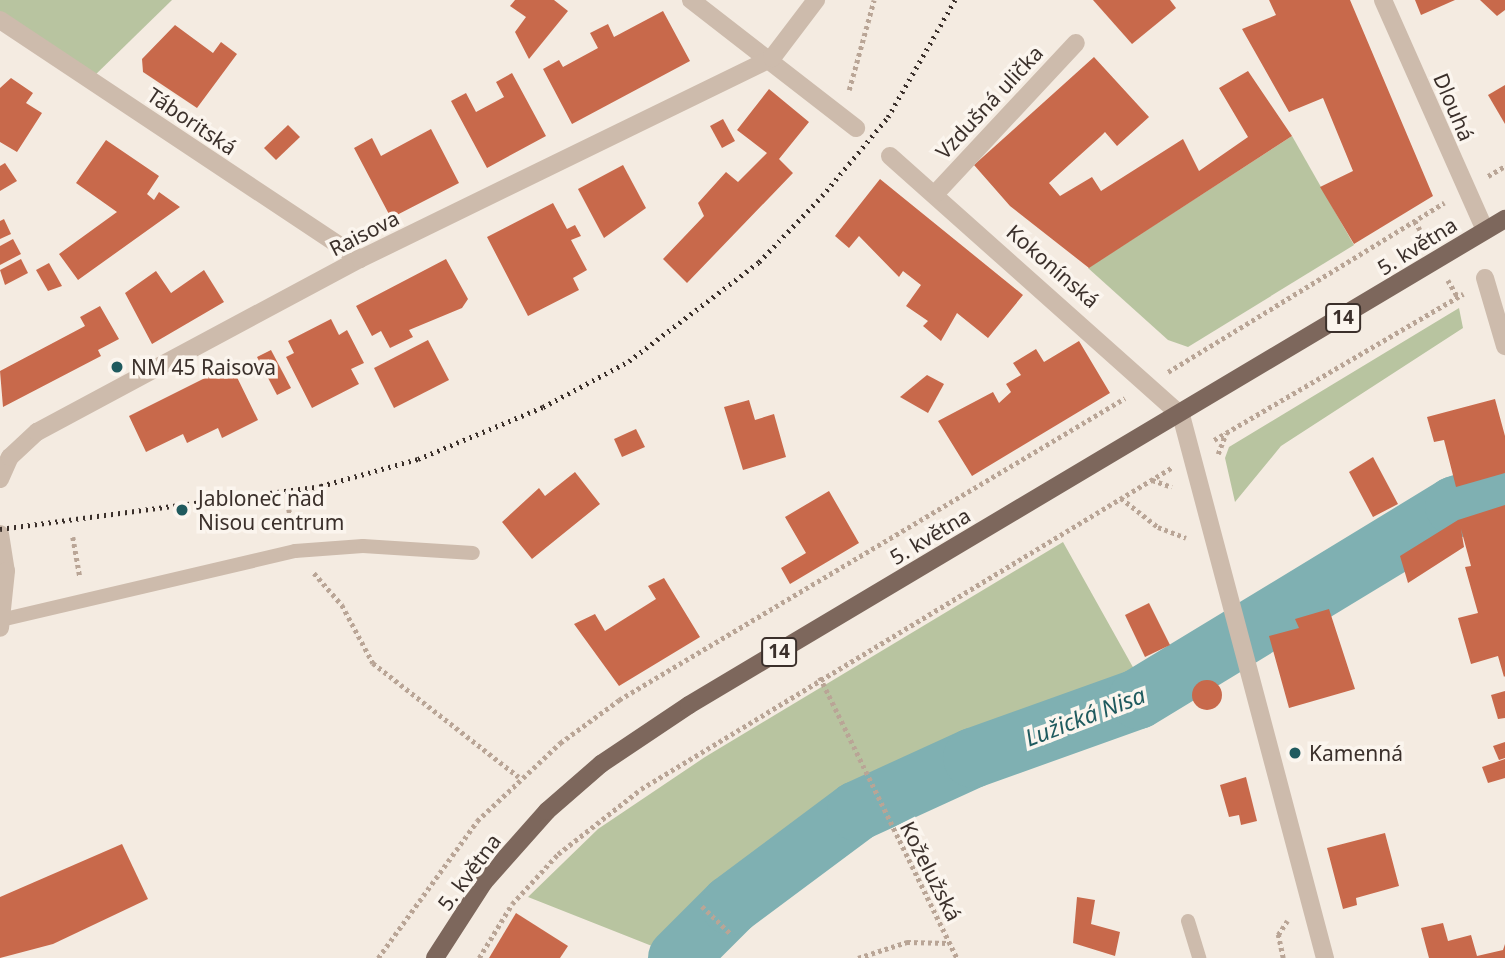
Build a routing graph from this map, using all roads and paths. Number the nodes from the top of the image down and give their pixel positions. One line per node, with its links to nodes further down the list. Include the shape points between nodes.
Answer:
1 (691, 0): 7 (street)
2 (816, 0): 7 (street)
3 (874, 0): 8 (path, via 849,90)
4 (1383, 0): 11 (street, Dlouhá)
5 (0, 20): 15 (street, Táboritská)
6 (1076, 43): 12 (street, Vzdušná ulička)
7 (772, 58): 8 (street); 15 (street, Raisova)
8 (856, 128)
9 (890, 156): 12 (street, Kokonínská)
10 (1505, 166): 11 (path)
11 (1464, 190): 14 (street, Dlouhá); 18 (path)
12 (936, 193): 18 (street, Kokonínská)
13 (1505, 219): 14 (main road, 5. května / 14)
14 (1485, 230): 19 (main road, 5. května / 14)
15 (360, 260): 21 (street, Raisova, via 37,432 10,457)
16 (1485, 278): 17 (street); 20 (path)
17 (1505, 346)
18 (1151, 383): 19 (street, Kokonínská); 31 (path, via 619,700)
19 (1181, 415): 20 (street); 38 (main road, 5. května / 14, via 689,705 601,764 547,811 484,882)
20 (1192, 454): 22 (path); 44 (street)
21 (0, 479)
22 (1121, 498): 25 (path, via 1158,527); 30 (path)
23 (0, 534): 29 (street, via 6,571)
24 (73, 537): 28 (path)
25 (1186, 538)
26 (295, 551): 27 (lane, via 363,547); 28 (lane); 31 (path, via 342,605 373,663)
27 (473, 553)
28 (85, 602): 29 (lane)
29 (1, 624)
30 (820, 677): 36 (path, Koželužská); 39 (path, via 641,789 579,838 512,904)
31 (519, 777): 37 (path, via 477,821)
32 (702, 906): 35 (path)
33 (1289, 918): 43 (path, via 1278,935)
34 (1188, 921): 42 (lane)
35 (731, 934)
36 (949, 943): 40 (path, via 907,942); 41 (path, Koželužská)
37 (377, 958)
38 (436, 958)
39 (479, 958)
40 (858, 958)
41 (957, 958)
42 (1199, 958)
43 (1283, 958)
44 (1325, 958)

